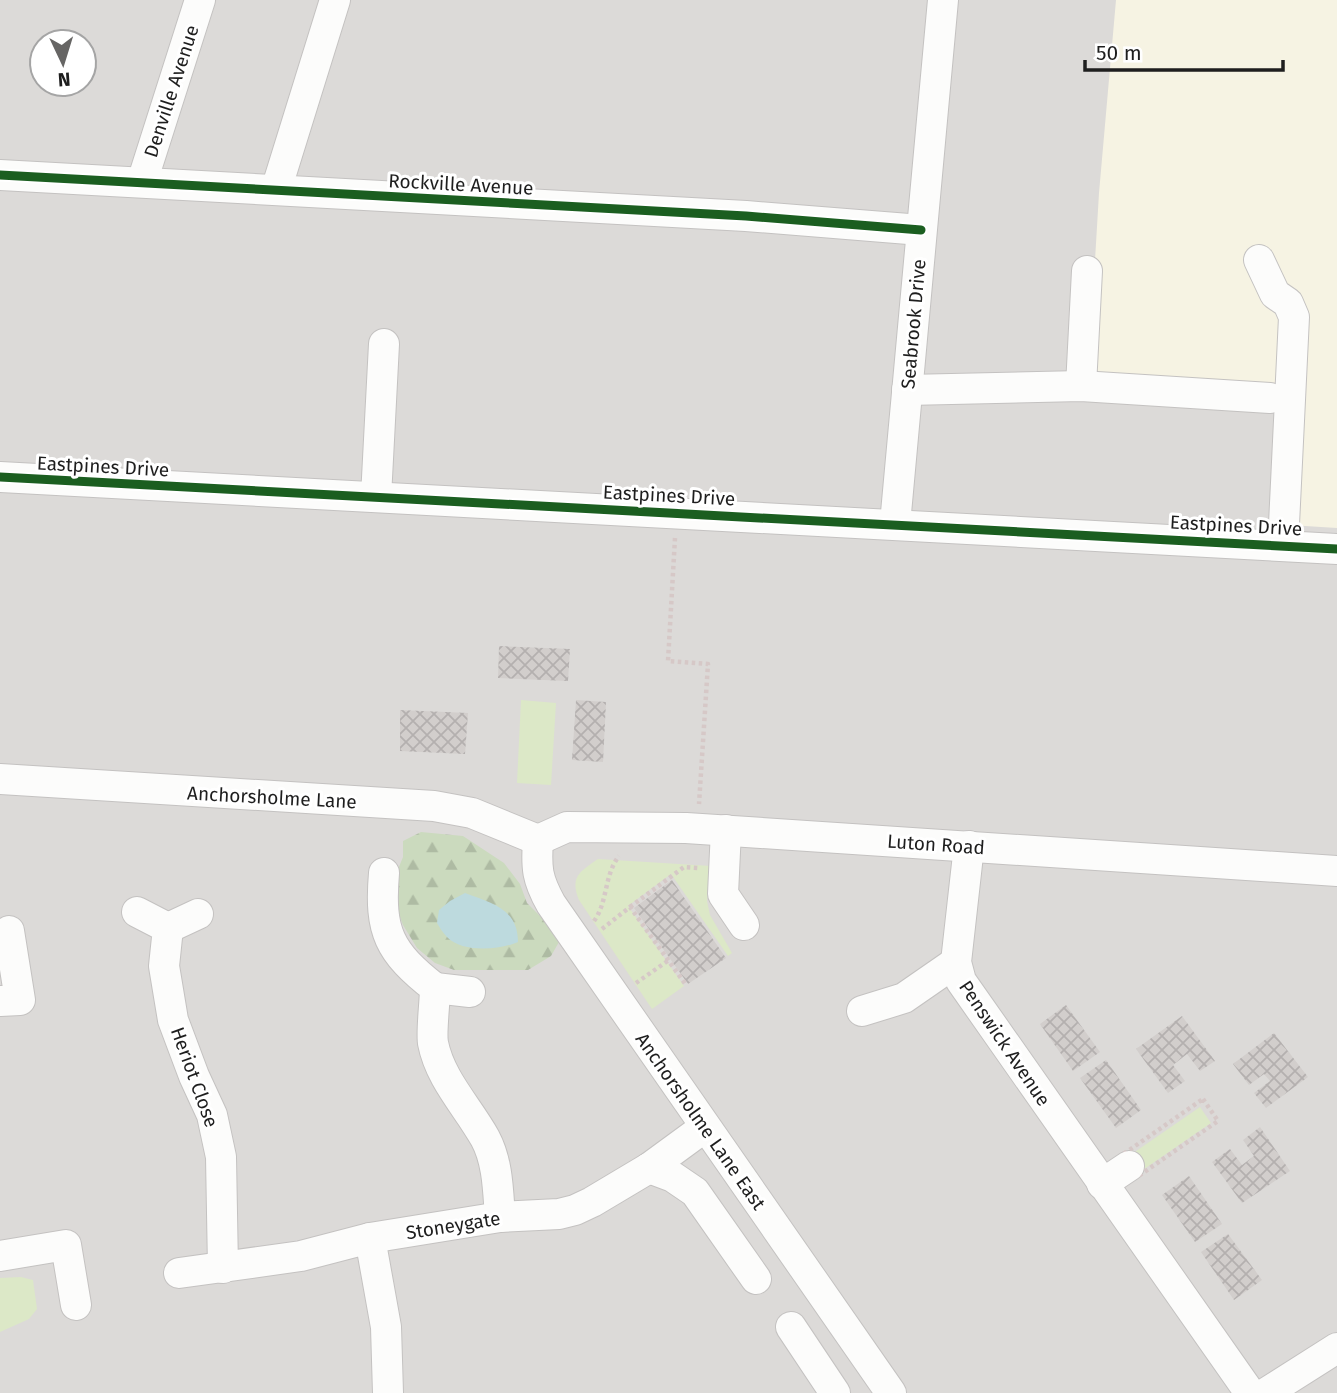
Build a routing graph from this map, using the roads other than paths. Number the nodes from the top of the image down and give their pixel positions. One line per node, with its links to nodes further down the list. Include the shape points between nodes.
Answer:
1 (200, 0): 5 (street, Denville Avenue)
2 (335, 0): 6 (street)
3 (943, 0): 7 (street, Seabrook Drive)
4 (0, 175): 5 (street, Rockville Avenue)
5 (142, 182): 6 (street, Rockville Avenue)
6 (276, 190): 7 (street, Rockville Avenue)
7 (921, 230): 12 (street, Seabrook Drive)
8 (1259, 260): 17 (street, via 1275,294 1287,303 1294,317)
9 (1087, 271): 11 (street)
10 (384, 344): 15 (street)
11 (1080, 386): 12 (street); 13 (street)
12 (907, 390): 16 (street, Seabrook Drive)
13 (1270, 398)
14 (0, 477): 15 (street, Eastpines Drive)
15 (376, 497): 16 (street, Eastpines Drive)
16 (895, 524): 17 (street, Eastpines Drive)
17 (1283, 545): 18 (street, Eastpines Drive)
18 (1337, 549)
19 (0, 779): 21 (street, Anchorsholme Lane, via 434,806 472,813)
20 (711, 830): 21 (street, Luton Road, via 567,827); 22 (street, Luton Road); 27 (street, via 724,870 723,894)
21 (538, 840): 35 (street, Anchorsholme Lane East, via 540,883)
22 (969, 846): 23 (street, Luton Road); 30 (street, Penswick Avenue)
23 (1337, 871)
24 (384, 873): 31 (street, via 382,905 388,934 401,959)
25 (137, 912): 28 (street)
26 (198, 914): 28 (street)
27 (744, 925)
28 (168, 928): 42 (street, Heriot Close, via 164,966 173,1020 212,1115 221,1157)
29 (9, 931): 33 (street, via 20,1000)
30 (956, 962): 34 (street, via 904,998); 38 (street, Penswick Avenue, via 961,981)
31 (435, 988): 32 (street); 39 (street, via 432,1040 443,1073 486,1140 496,1168)
32 (470, 992)
33 (0, 1001)
34 (862, 1011)
35 (705, 1127): 37 (street, Stoneygate); 50 (street, Anchorsholme Lane East)
36 (1129, 1166): 38 (street)
37 (649, 1168): 39 (street, Stoneygate, via 575,1210); 44 (street, via 695,1192)
38 (1102, 1184): 51 (street, Penswick Avenue)
39 (500, 1217): 40 (street, Stoneygate)
40 (370, 1238): 42 (street, Stoneygate, via 301,1256); 48 (street, via 386,1327)
41 (0, 1256): 45 (street, via 66,1245)
42 (223, 1268): 43 (street, Stoneygate)
43 (179, 1273)
44 (756, 1279)
45 (76, 1304)
46 (791, 1327): 49 (street)
47 (1337, 1348): 52 (street)
48 (388, 1393)
49 (835, 1393)
50 (891, 1393)
51 (1250, 1393)
52 (1266, 1393)

